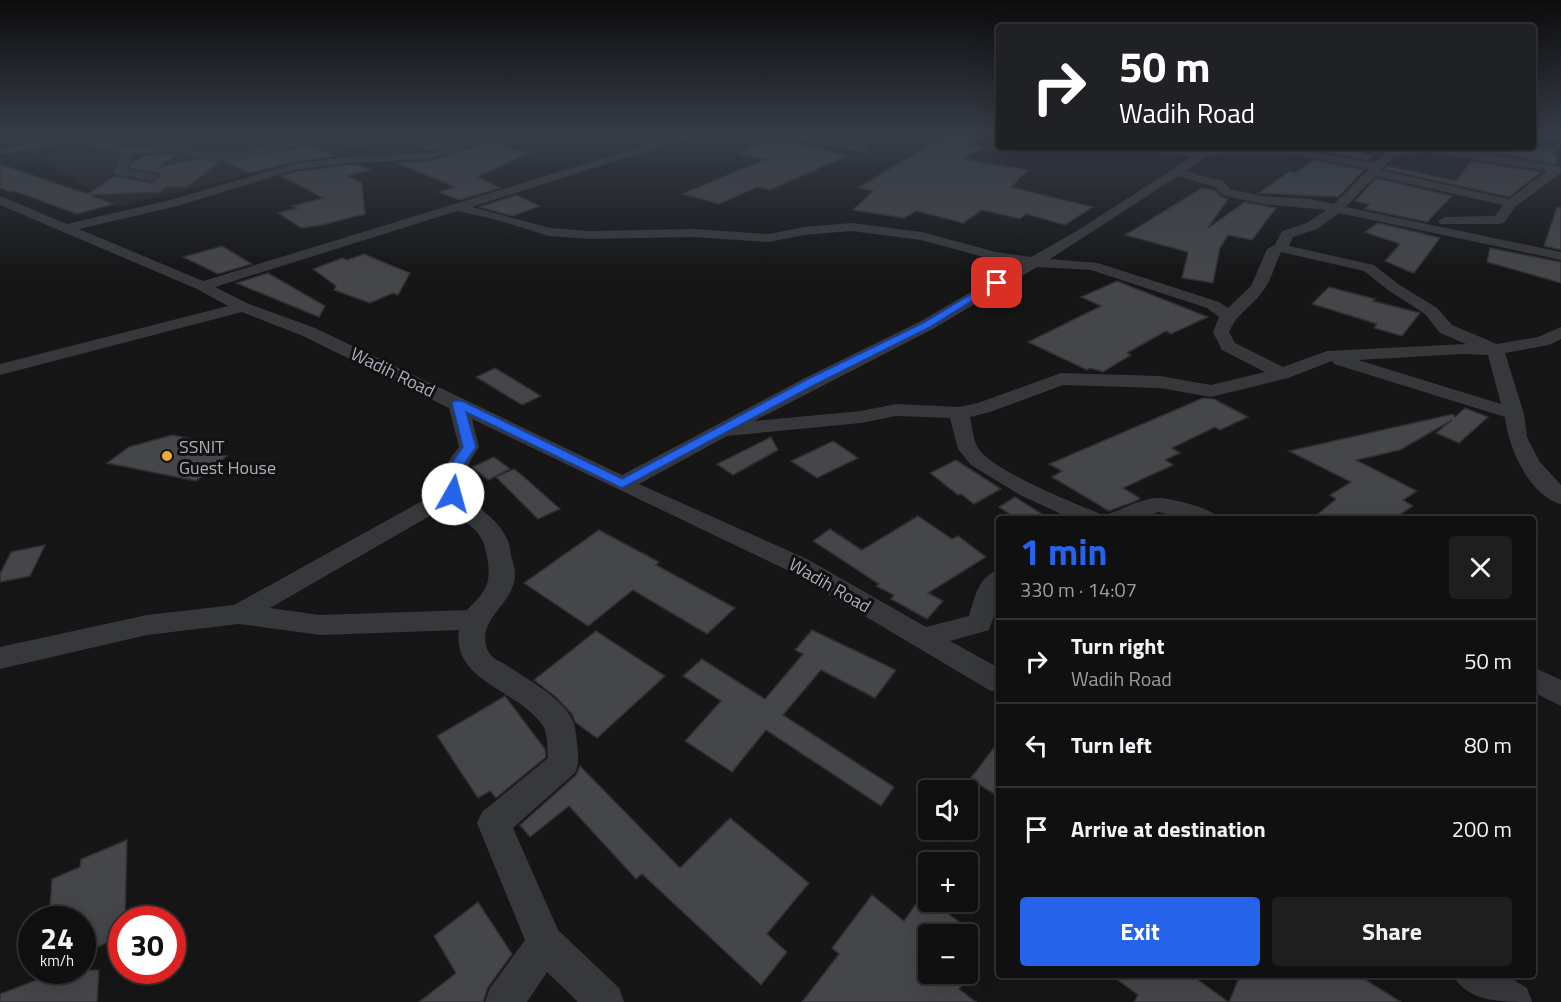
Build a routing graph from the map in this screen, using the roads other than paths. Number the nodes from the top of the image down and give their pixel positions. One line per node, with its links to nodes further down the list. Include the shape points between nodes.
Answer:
1 (251, 180): 13 (street)
2 (544, 180): 9 (street)
3 (1166, 180): 16 (street)
4 (1205, 180): 11 (street, via 1219,184 1226,192)
5 (1364, 180): 11 (street)
6 (1418, 180): 8 (street)
7 (1544, 180): 8 (street)
8 (1512, 203): 12 (street, via 1499,220)
9 (455, 207): 16 (street, via 549,232 591,235 693,233 769,238 850,227 922,236); 17 (street)
10 (9, 208): 13 (street, Wadih Road)
11 (1336, 209): 12 (street); 14 (street, via 1312,226 1287,234)
12 (1403, 222): 15 (street)
13 (65, 228): 17 (street, Wadih Road)
14 (1281, 248): 19 (street, via 1274,249 1264,281 1251,299); 21 (street, via 1369,268 1431,311 1446,329)
15 (1561, 256)
16 (1032, 262): 19 (street, via 1093,266 1213,305); 28 (street, via 927,325)
17 (202, 286): 18 (street, Wadih Road)
18 (243, 307): 23 (street); 25 (street, Wadih Road, via 309,332)
19 (1228, 316): 24 (street, via 1221,332 1228,346)
20 (1561, 332): 21 (street, via 1543,341)
21 (1495, 350): 22 (street); 27 (street)
22 (1327, 356): 24 (street); 27 (street)
23 (0, 370)
24 (1282, 374): 26 (street, via 1211,391 1160,382 1062,379)
25 (458, 403): 29 (street, Wadih Road); 30 (street, via 469,447 454,471)
26 (959, 413): 28 (street, via 896,410 861,417); 32 (street, via 970,452 991,469)
27 (1514, 414): 31 (street, via 1517,437 1529,463)
28 (723, 429): 29 (street)
29 (622, 484): 38 (street, Wadih Road, via 798,565)
30 (453, 494): 36 (street); 37 (street, via 459,506 496,540 503,574 493,600)
31 (1561, 497)
32 (1069, 514)
33 (1125, 516): 34 (street, via 1158,505)
34 (1202, 516)
35 (996, 582): 38 (street, via 990,589 980,623)
36 (239, 614): 37 (street, via 320,625); 39 (street, via 147,625)
37 (474, 620): 43 (street, via 471,641 478,661 542,705 559,723 564,763 494,823)
38 (921, 638): 40 (street, Wadih Road)
39 (1, 659)
40 (996, 680)
41 (1536, 680): 42 (street)
42 (1561, 694)
43 (545, 943): 45 (street); 46 (street)
44 (1477, 978): 47 (street)
45 (504, 1002)
46 (605, 1002)
47 (1513, 1002)

